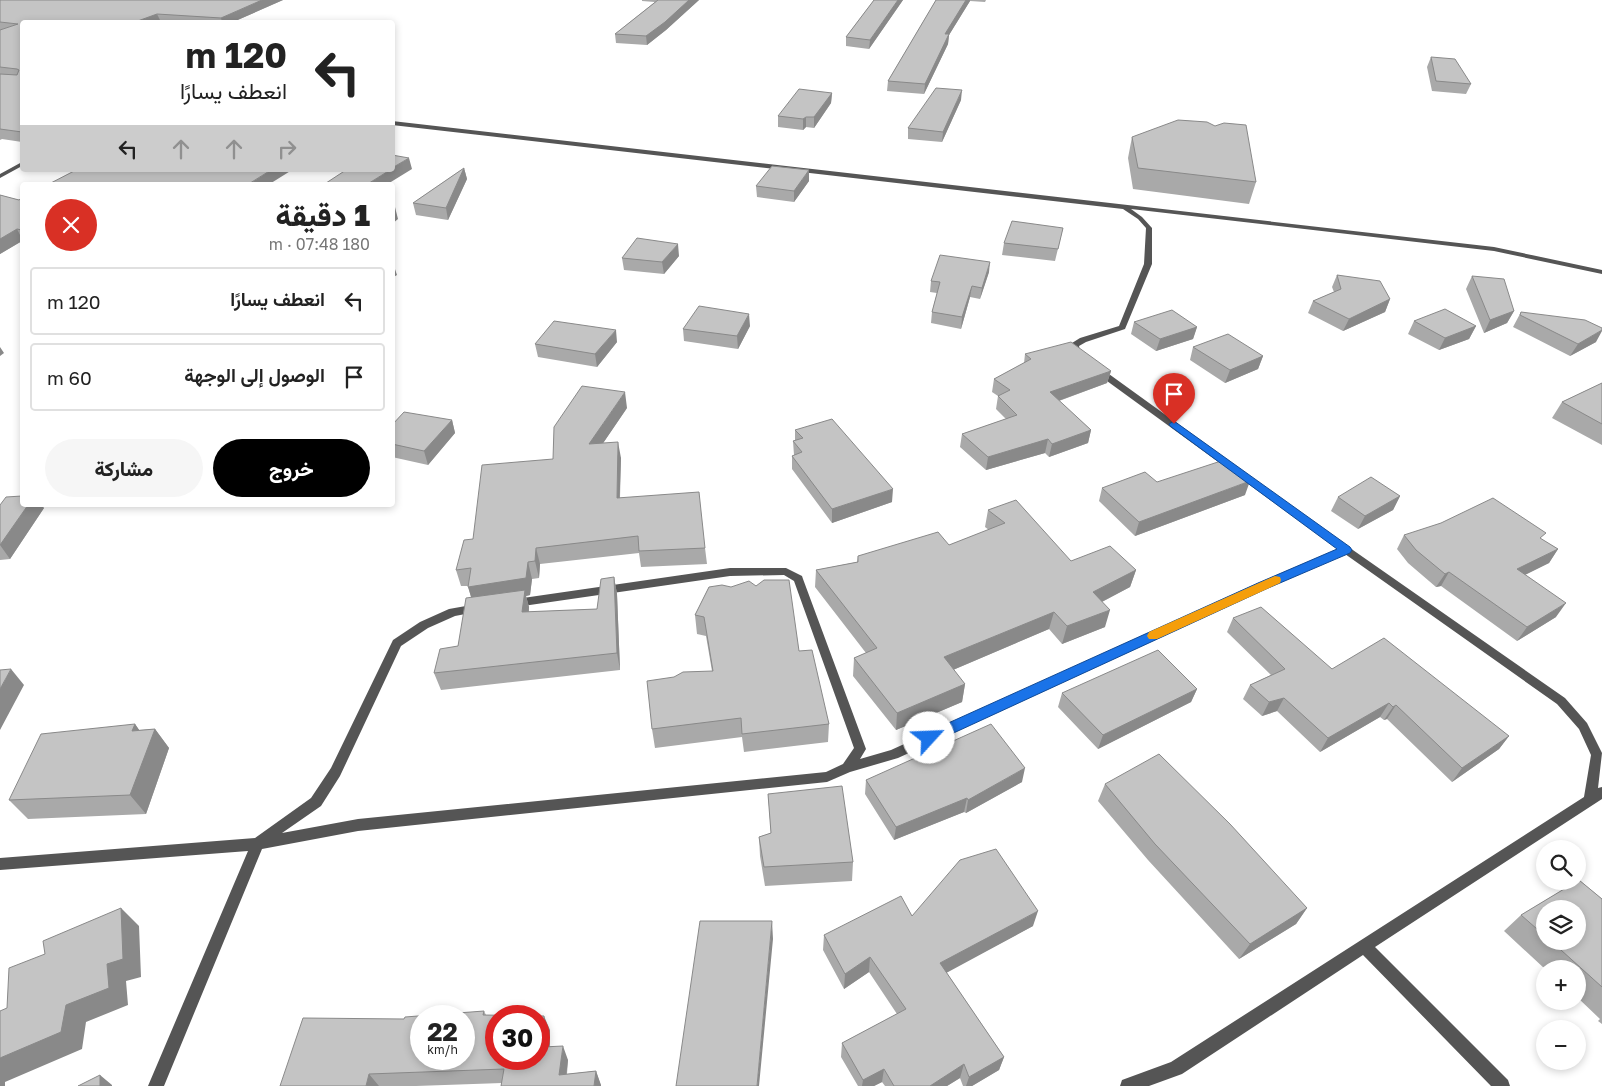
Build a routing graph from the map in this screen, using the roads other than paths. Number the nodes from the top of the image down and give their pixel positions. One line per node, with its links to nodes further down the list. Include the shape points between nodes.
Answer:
1 (395, 124): 4 (street)
2 (20, 165): 3 (street)
3 (0, 176)
4 (1123, 207): 5 (street, via 1494,249); 6 (street, via 1149,228 1148,264 1122,326 1083,340 1075,345 1076,352)
5 (1602, 272)
6 (1346, 550): 7 (street, via 894,754); 8 (street, via 1561,700 1583,726 1597,755)
7 (847, 768): 9 (street, via 827,777 358,825); 9 (street, via 860,749 798,579 786,572 730,572 453,612 424,625 397,643 336,772 316,802)
8 (1596, 796): 11 (street)
9 (257, 844): 10 (street); 12 (street)
10 (0, 864)
11 (1364, 946): 13 (street, via 1176,1068); 14 (street)
12 (156, 1086)
13 (1128, 1086)
14 (1502, 1086)

